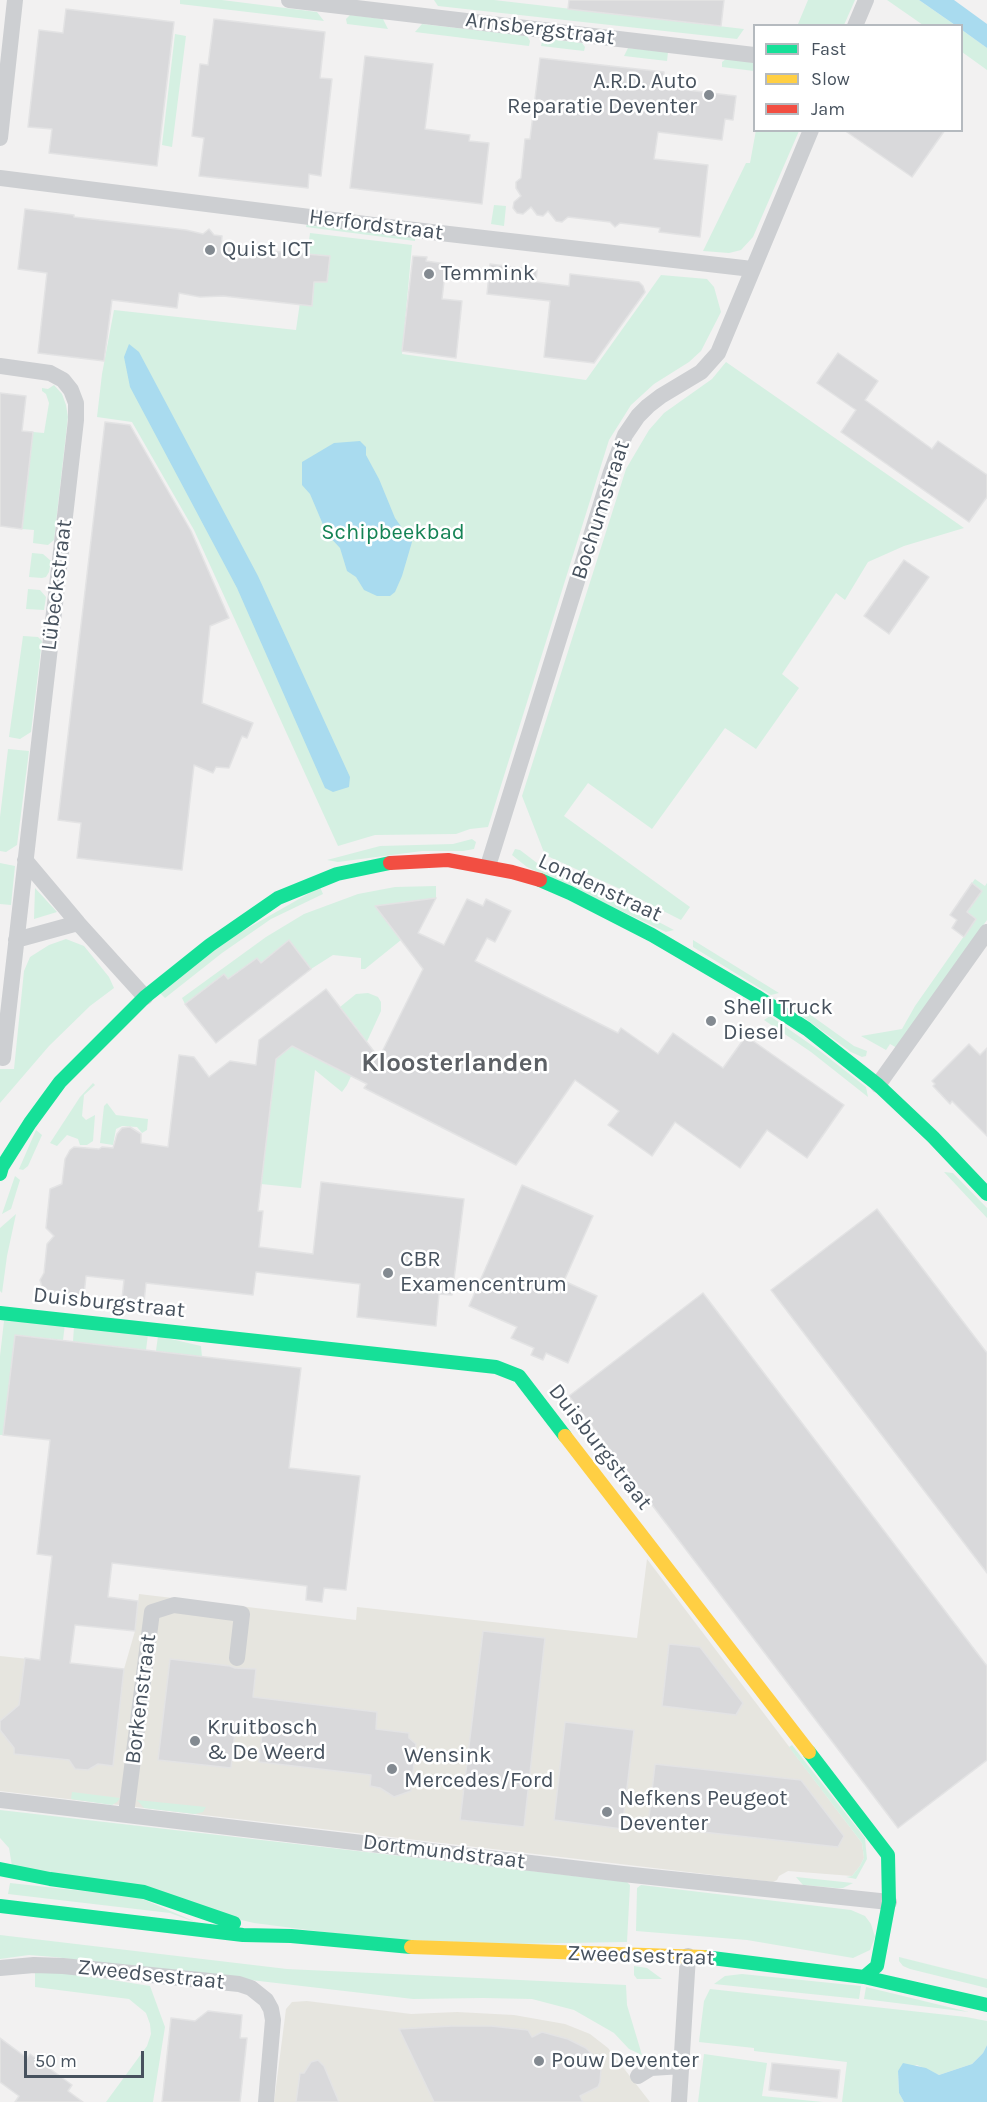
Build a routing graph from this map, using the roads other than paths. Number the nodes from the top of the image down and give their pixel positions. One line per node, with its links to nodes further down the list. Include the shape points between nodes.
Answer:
1 (15, 0): 7 (street)
2 (290, 0): 5 (street, Arnsbergstraat)
3 (866, 0): 4 (street)
4 (856, 24)
5 (753, 55)
6 (810, 132): 9 (street, Bochumstraat)
7 (0, 138)
8 (0, 178): 9 (street, Herfordstraat)
9 (752, 269): 12 (street, Bochumstraat, via 718,353 701,372 648,406 625,435)
10 (0, 366): 11 (street, Lübeckstraat, via 50,373 63,380 76,403)
11 (25, 860): 13 (street); 15 (street, Lübeckstraat)
12 (489, 866): 16 (street, Londenstraat, via 448,860 393,862 337,874 305,886 278,898 210,945); 18 (street, Londenstraat, via 538,879 652,935 797,1023)
13 (78, 923): 15 (street); 16 (street)
14 (987, 932): 18 (street)
15 (16, 940): 17 (street, Lübeckstraat)
16 (145, 997): 19 (street, via 60,1082)
17 (3, 1058)
18 (878, 1085): 20 (street, Londenstraat)
19 (1, 1169)
20 (987, 1194)
21 (0, 1313): 29 (street, Duisburgstraat, via 496,1367 519,1376 888,1855)
22 (237, 1658): 24 (street, Borkenstraat, via 242,1614 174,1605 152,1612)
23 (0, 1800): 24 (street, Dortmundstraat)
24 (126, 1814): 29 (street, Dortmundstraat)
25 (0, 1869): 27 (street, Zweedsestraat)
26 (0, 1877): 27 (street, Zweedsestraat)
27 (50, 1879): 32 (street, Zweedsestraat, via 144,1893 219,1920)
28 (0, 1898): 31 (street, Zweedsestraat)
29 (888, 1902): 35 (street, Duisburgstraat, via 877,1966)
30 (0, 1906): 31 (street, Zweedsestraat)
31 (44, 1912): 32 (street, Zweedsestraat, via 243,1935)
32 (291, 1936): 33 (street, Zweedsestraat, via 412,1948)
33 (688, 1956): 35 (street, Zweedsestraat); 37 (street)
34 (0, 1968): 39 (street, Zweedsestraat, via 63,1966 251,1988 266,2000 273,2020)
35 (864, 1977): 36 (street, Zweedsestraat)
36 (987, 2005)
37 (682, 2066): 38 (street, via 651,2068); 40 (street)
38 (638, 2076)
39 (266, 2102)
40 (680, 2102)

